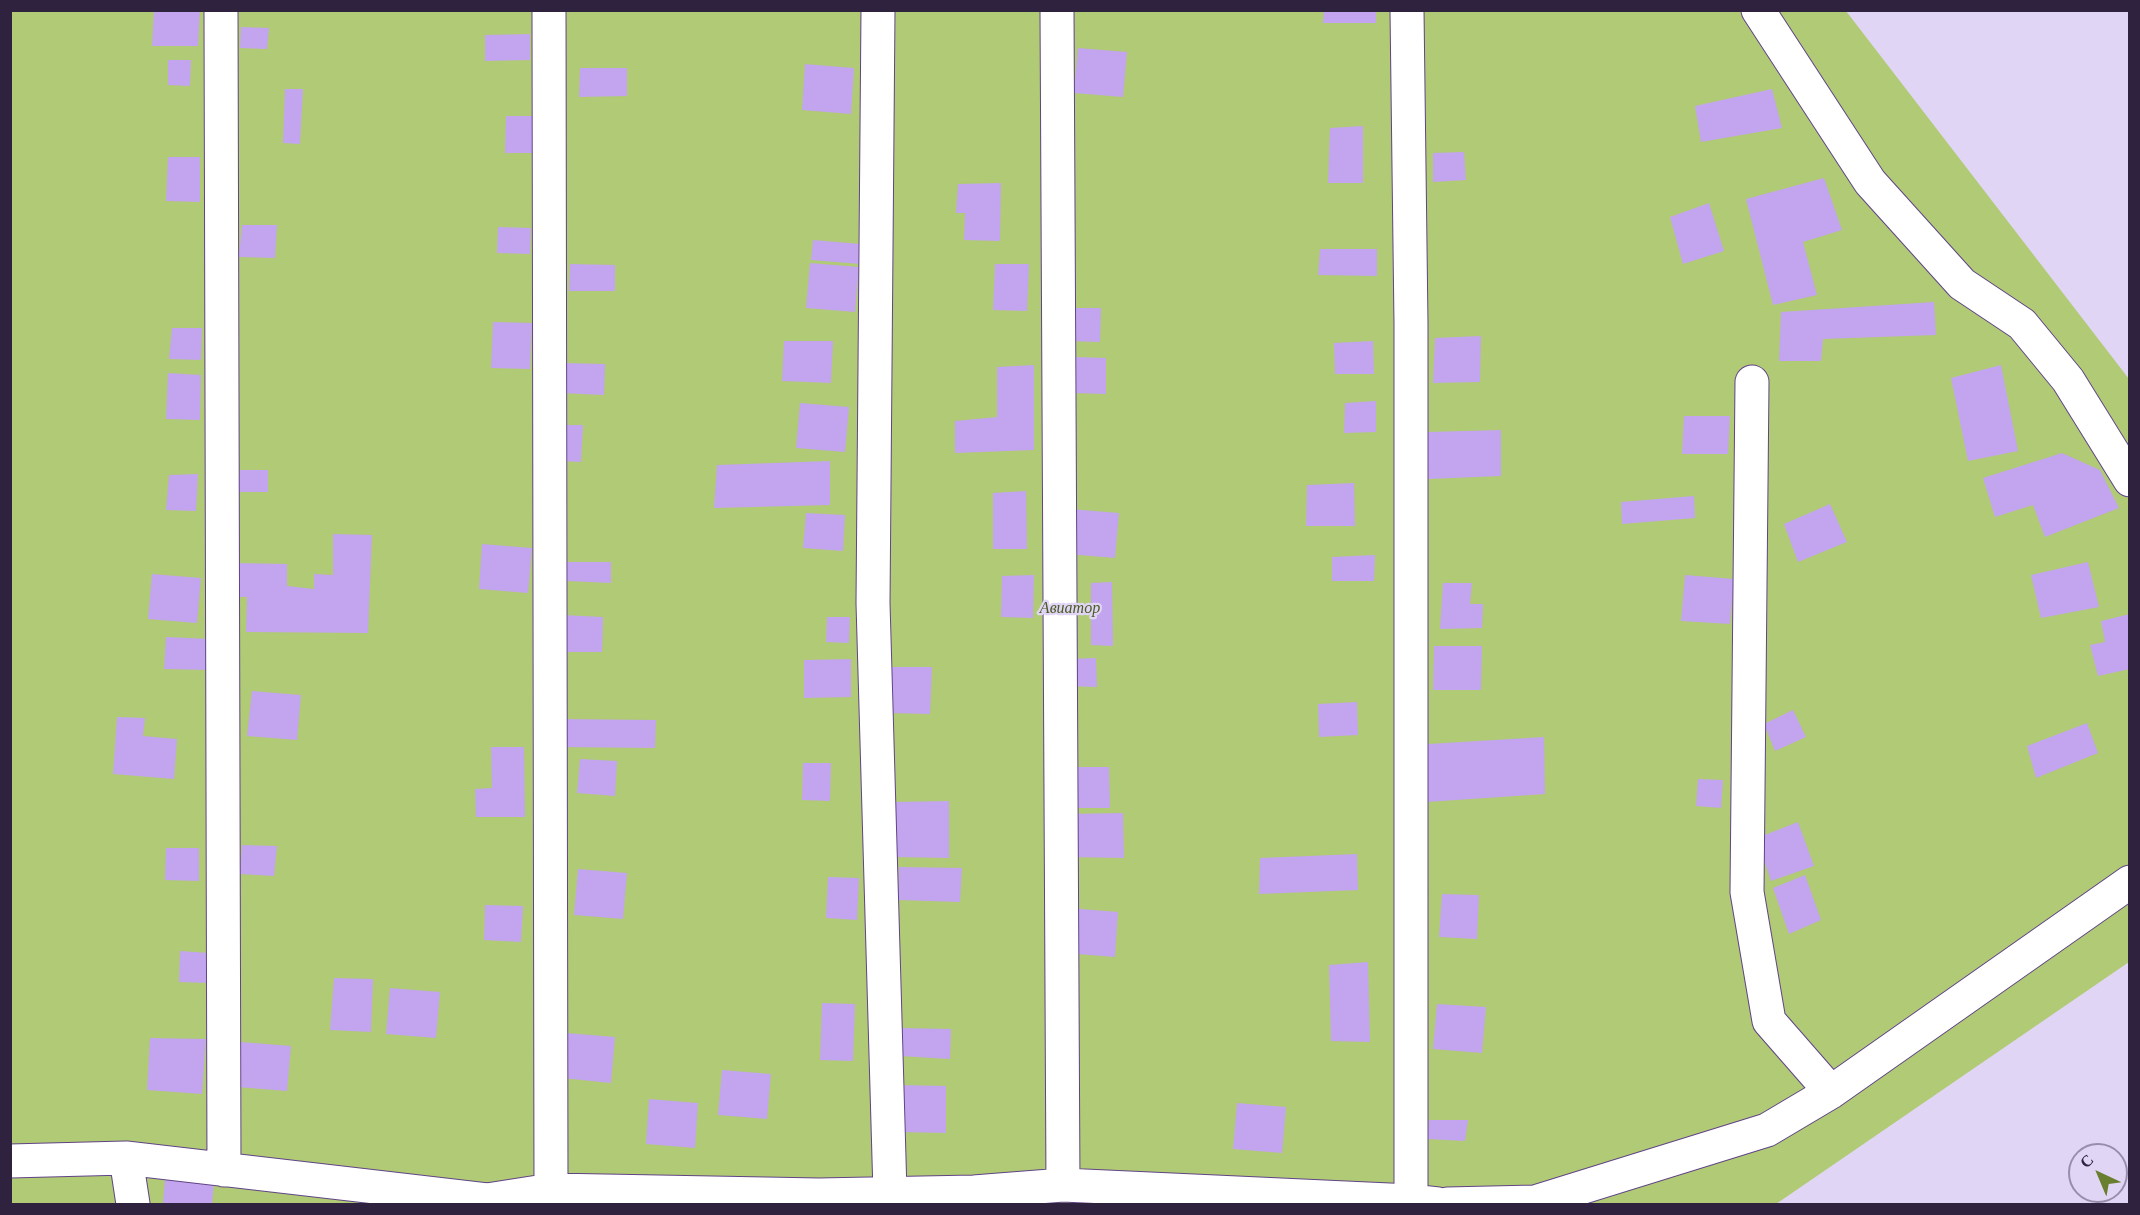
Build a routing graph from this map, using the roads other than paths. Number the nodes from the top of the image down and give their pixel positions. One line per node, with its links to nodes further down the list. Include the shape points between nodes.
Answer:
1 (221, 10): 13 (street)
2 (549, 10): 15 (street)
3 (878, 10): 16 (street, via 873,603)
4 (1057, 10): 14 (street)
5 (1407, 10): 17 (street)
6 (1758, 10): 8 (street, via 1870,182 1962,284 2022,324 2068,380)
7 (1752, 382): 10 (street, via 1747,892 1769,1021)
8 (2130, 480)
9 (2130, 882): 10 (street)
10 (1831, 1092): 19 (street, via 1767,1130 1535,1202)
11 (126, 1158): 12 (street); 13 (street); 18 (street)
12 (10, 1161)
13 (224, 1170): 15 (street, via 488,1200)
14 (1063, 1185): 16 (street); 17 (street)
15 (551, 1190): 16 (street)
16 (890, 1193)
17 (1424, 1203)
18 (133, 1204)
19 (1447, 1204)

